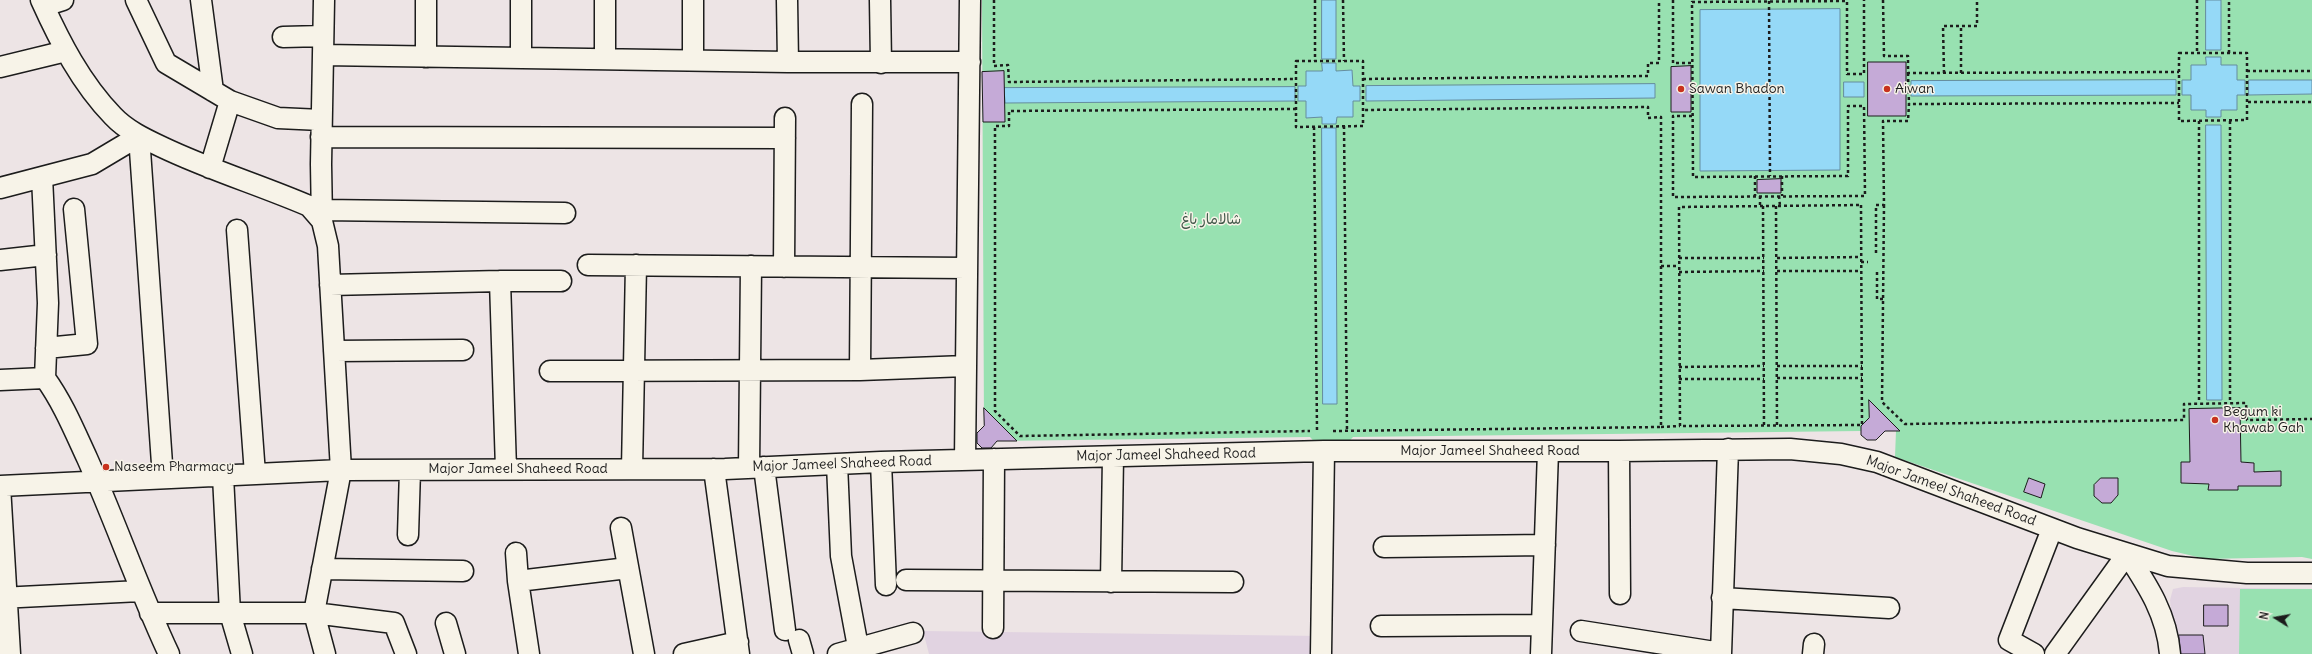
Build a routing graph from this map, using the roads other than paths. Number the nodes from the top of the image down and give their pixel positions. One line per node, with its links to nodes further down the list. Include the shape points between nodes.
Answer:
1 (63, 0): 12 (street)
2 (136, 0): 24 (street, via 166,63)
3 (201, 0): 24 (street)
4 (324, 0): 14 (street)
5 (426, 0): 16 (street)
6 (521, 0): 17 (street)
7 (605, 0): 18 (street)
8 (693, 0): 19 (street)
9 (787, 0): 20 (street)
10 (880, 0): 22 (street)
11 (970, 0): 21 (street)
12 (43, 3): 15 (street)
13 (283, 37): 14 (street)
14 (323, 46): 16 (street); 28 (street)
15 (66, 51): 23 (street); 29 (street, via 87,84 114,117)
16 (426, 57): 17 (street)
17 (521, 58): 18 (street)
18 (605, 59): 19 (street)
19 (693, 60): 20 (street)
20 (788, 62): 22 (street)
21 (970, 62): 22 (street); 45 (street)
22 (881, 63)
23 (0, 67)
24 (213, 91): 25 (street)
25 (230, 101): 28 (street, via 278,118); 31 (street)
26 (862, 104): 44 (street)
27 (785, 118): 30 (street)
28 (321, 128): 30 (street); 36 (street)
29 (139, 136): 31 (street); 32 (street, via 92,164); 76 (street)
30 (785, 138): 43 (street)
31 (210, 168): 36 (street, via 309,206)
32 (42, 177): 33 (street); 38 (street)
33 (0, 188)
34 (74, 209): 49 (street, via 87,344)
35 (565, 213): 36 (street)
36 (322, 216): 48 (street, via 328,246)
37 (237, 230): 74 (street)
38 (46, 256): 39 (street); 49 (street)
39 (0, 260)
40 (588, 265): 41 (street)
41 (636, 265): 42 (street); 56 (street)
42 (751, 266): 43 (street); 53 (street)
43 (784, 267): 44 (street)
44 (861, 267): 45 (street); 54 (street)
45 (967, 268): 52 (street)
46 (500, 281): 47 (street); 48 (street); 70 (street)
47 (561, 281)
48 (330, 285): 51 (street)
49 (46, 348): 57 (street)
50 (463, 350): 51 (street)
51 (334, 351): 72 (street)
52 (966, 366): 54 (street); 64 (street)
53 (750, 370): 54 (street); 56 (street); 68 (street)
54 (860, 370)
55 (550, 371): 56 (street)
56 (634, 371): 71 (street)
57 (45, 378): 58 (street); 77 (street, via 61,399)
58 (0, 380)
59 (1728, 449): 62 (street, Major Jameel Shaheed Road); 80 (street, Major Jameel Shaheed Road, via 1790,449 1841,454 1877,462); 99 (street)
60 (1324, 451): 61 (street, Major Jameel Shaheed Road); 63 (street, Major Jameel Shaheed Road); 123 (street)
61 (1548, 451): 62 (street, Major Jameel Shaheed Road); 82 (street)
62 (1619, 451): 97 (street)
63 (1113, 456): 65 (street, Major Jameel Shaheed Road); 93 (street)
64 (965, 460): 65 (street, Major Jameel Shaheed Road); 66 (street, Major Jameel Shaheed Road)
65 (994, 460): 92 (street)
66 (881, 462): 67 (street, Major Jameel Shaheed Road); 95 (street)
67 (837, 464): 68 (street, Major Jameel Shaheed Road); 111 (street, via 841,556)
68 (757, 467): 69 (street, Major Jameel Shaheed Road); 110 (street)
69 (714, 468): 71 (street, Major Jameel Shaheed Road); 112 (street)
70 (506, 469): 71 (street, Major Jameel Shaheed Road); 73 (street, Major Jameel Shaheed Road)
71 (632, 469)
72 (341, 470): 73 (street, Major Jameel Shaheed Road); 74 (street, Major Jameel Shaheed Road); 87 (street)
73 (410, 470): 81 (street)
74 (254, 474): 75 (street, Major Jameel Shaheed Road)
75 (223, 476): 76 (street, Major Jameel Shaheed Road); 102 (street)
76 (163, 478): 77 (street, Major Jameel Shaheed Road)
77 (98, 482): 78 (street, Major Jameel Shaheed Road); 96 (street)
78 (0, 486): 98 (street)
79 (621, 528): 86 (street)
80 (2052, 529): 85 (street, Major Jameel Shaheed Road); 126 (street, via 2010,640)
81 (408, 535)
82 (1545, 545): 83 (street); 105 (street)
83 (1384, 547)
84 (516, 553): 91 (street)
85 (2127, 554): 89 (street, Major Jameel Shaheed Road, via 2168,566); 127 (street); 128 (street, via 2153,594 2163,615)
86 (628, 568): 91 (street); 120 (street)
87 (322, 569): 88 (street); 103 (street)
88 (463, 571)
89 (2312, 573)
90 (906, 580): 92 (street)
91 (518, 581): 119 (street)
92 (993, 581): 93 (street); 107 (street)
93 (1110, 582): 94 (street)
94 (1233, 582)
95 (886, 584)
96 (140, 591): 98 (street); 101 (street)
97 (1620, 594)
98 (3, 598): 113 (street)
99 (1722, 598): 100 (street); 125 (street)
100 (1889, 608)
101 (150, 613): 102 (street); 114 (street)
102 (230, 613): 103 (street); 115 (street)
103 (314, 613): 116 (street); 117 (street, via 394,623)
104 (446, 623): 118 (street)
105 (1542, 625): 106 (street); 124 (street)
106 (1381, 626)
107 (993, 628)
108 (1580, 631): 125 (street)
109 (913, 633): 111 (street)
110 (796, 641)
111 (858, 647): 122 (street)
112 (738, 648): 121 (street)
113 (10, 654)
114 (169, 654)
115 (242, 654)
116 (325, 654)
117 (406, 654)
118 (456, 654)
119 (529, 654)
120 (644, 654)
121 (684, 654)
122 (838, 654)
123 (1321, 654)
124 (1541, 654)
125 (1721, 654)
126 (2034, 654)
127 (2054, 654)
128 (2170, 654)

